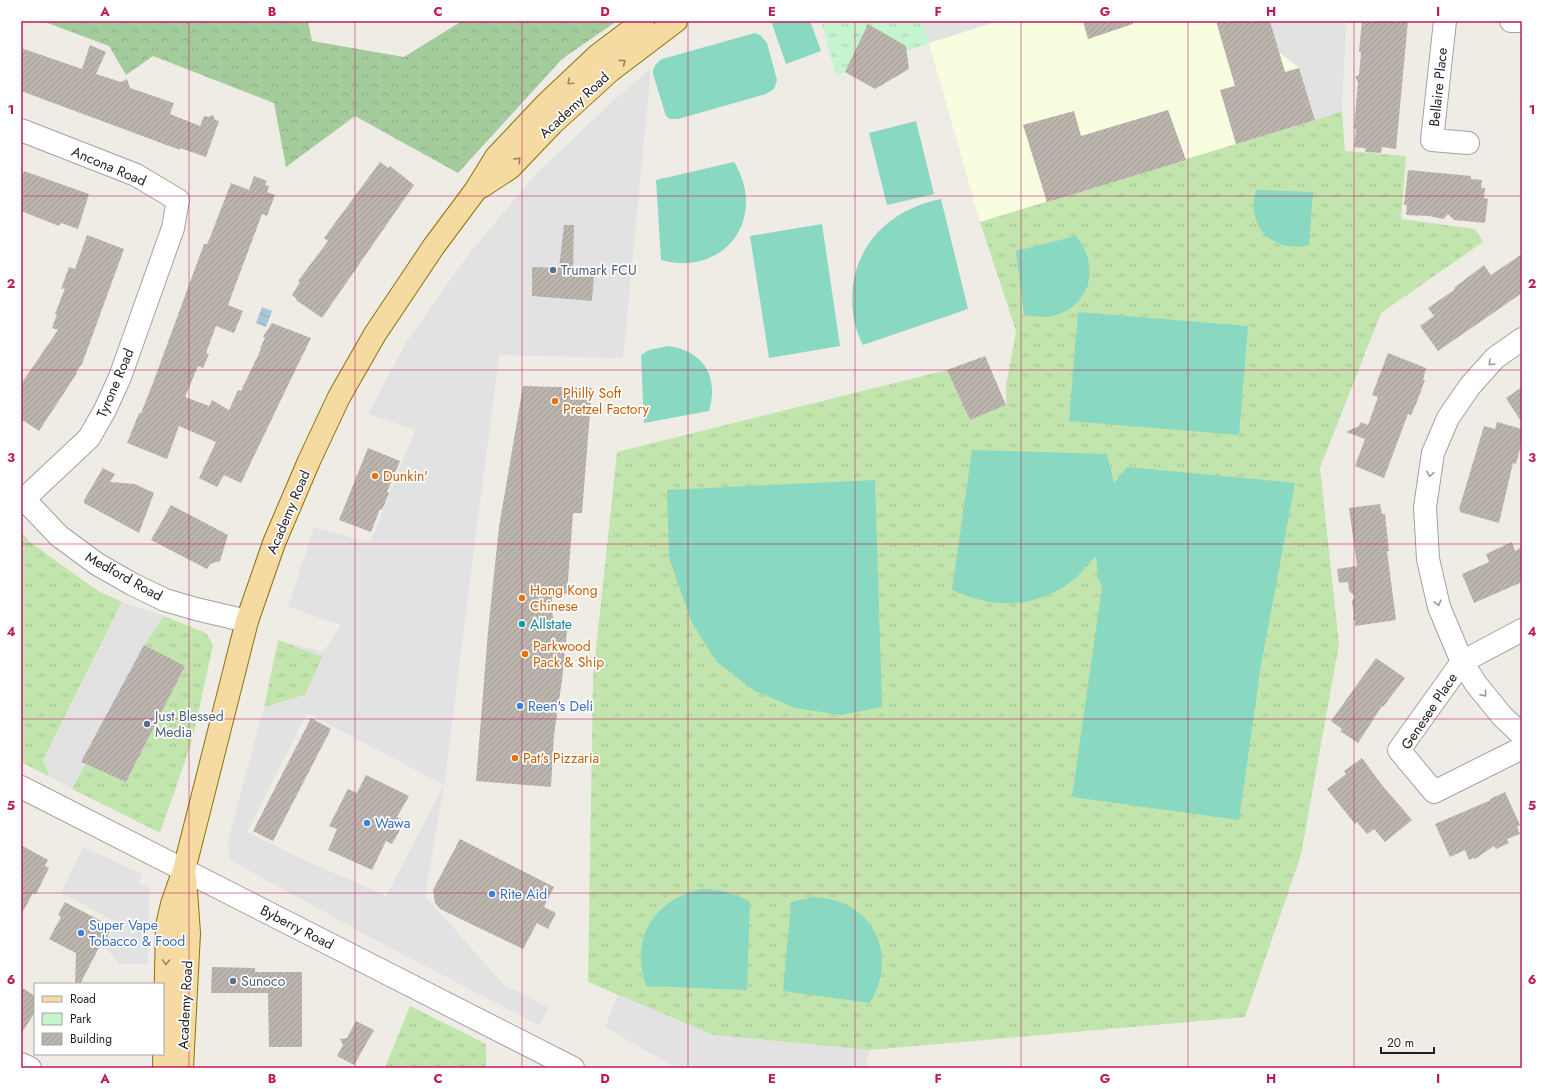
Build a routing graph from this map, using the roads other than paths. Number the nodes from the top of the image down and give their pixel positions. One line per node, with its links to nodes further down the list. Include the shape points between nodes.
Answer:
1 (643, 21): 8 (main road, Academy Road, one-way to 8, via 598,55 546,104 496,157)
2 (676, 21): 8 (main road, Academy Road, one-way to 2, via 510,168 553,123 610,71)
3 (1445, 21): 7 (street, Bellaire Place, via 1432,140)
4 (1511, 21): 5 (street)
5 (1522, 22)
6 (21, 130): 9 (street, Ancona Road, via 136,175 178,200)
7 (1468, 144)
8 (475, 191): 12 (main road, Academy Road, via 434,246 375,334 339,397 274,543)
9 (168, 242): 11 (street, Tyrone Road, via 120,377 89,438)
10 (1522, 339): 14 (street, one-way to 14, via 1495,358 1470,386 1448,418 1434,453 1425,507 1428,559 1439,607)
11 (22, 497): 12 (street, Medford Road, via 58,536 97,564 132,584 165,600)
12 (247, 621): 18 (main road, Academy Road)
13 (1522, 630): 14 (street, Genesee Place)
14 (1462, 662): 15 (street, one-way to 15, via 1502,716); 16 (street, Genesee Place, via 1399,750 1434,792)
15 (1522, 735)
16 (1522, 748)
17 (21, 787): 18 (street, Byberry Road)
18 (184, 870): 21 (main road, Academy Road, one-way to 21, via 167,926); 22 (main road, Academy Road, via 189,934); 23 (street, Byberry Road)
19 (21, 1064): 20 (street)
20 (30, 1068)
21 (164, 1068)
22 (182, 1068)
23 (573, 1068)

